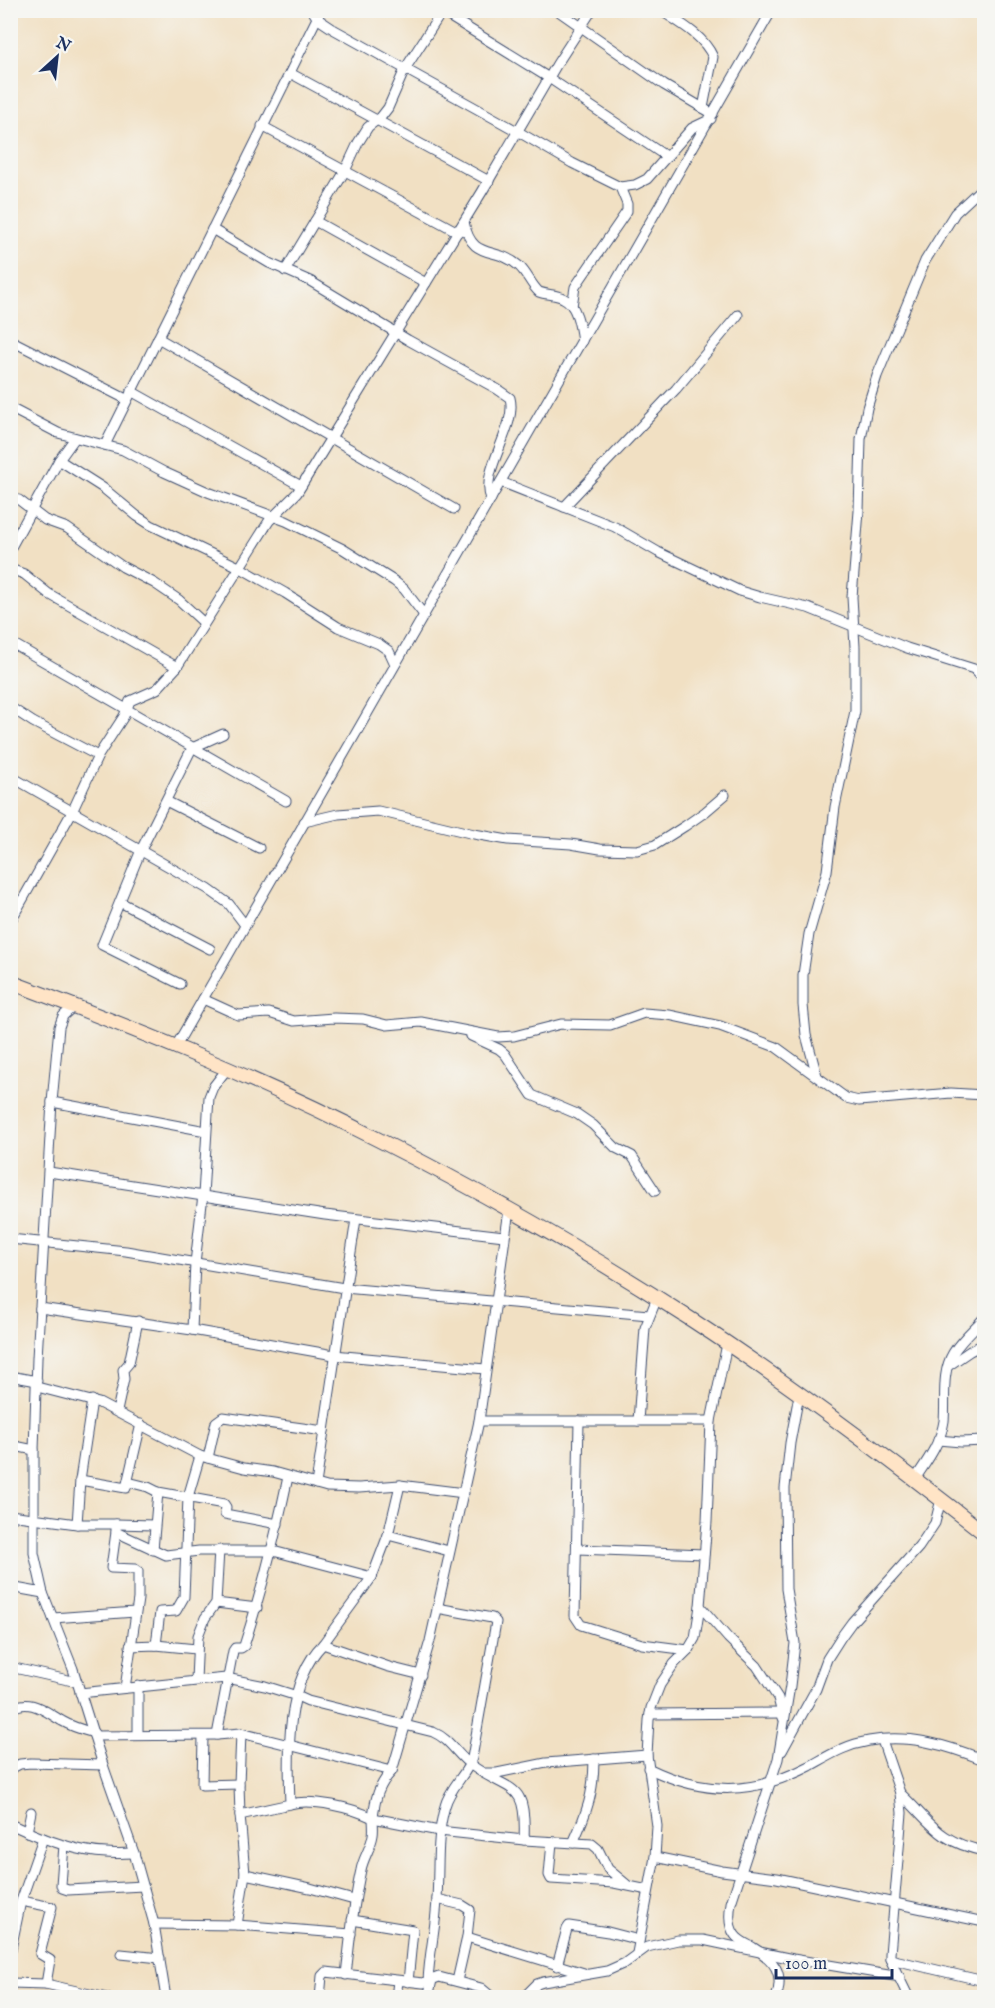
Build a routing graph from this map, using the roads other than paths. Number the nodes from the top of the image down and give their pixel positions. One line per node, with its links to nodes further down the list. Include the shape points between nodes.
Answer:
1 (557, 10): 7 (street)
2 (592, 10): 7 (street)
3 (660, 10): 11 (street, via 702,40 713,57)
4 (772, 10): 12 (street)
5 (442, 11): 8 (street); 10 (street)
6 (317, 13): 8 (street, via 333,30); 9 (street)
7 (581, 26): 10 (street); 11 (street)
8 (405, 69): 13 (street, via 387,108); 15 (street)
9 (290, 73): 13 (street); 14 (street)
10 (549, 78): 15 (street); 16 (street)
11 (703, 108): 12 (street)
12 (712, 117): 16 (street, via 692,128); 32 (street)
13 (376, 120): 17 (street, via 358,143); 18 (street)
14 (262, 126): 17 (street); 23 (street)
15 (517, 131): 18 (street); 20 (street)
16 (667, 157): 20 (street, via 647,179)
17 (345, 171): 21 (street); 24 (street)
18 (489, 181): 22 (street)
19 (984, 186): 53 (street, via 955,213 925,261 867,408 861,439)
20 (620, 187): 27 (street, via 627,211 575,287)
21 (315, 221): 25 (street); 26 (street)
22 (464, 222): 24 (street); 27 (street, via 467,236 475,246 515,263 536,290 564,298)
23 (212, 229): 25 (street); 30 (street)
24 (458, 232): 26 (street)
25 (285, 271): 29 (street, via 310,281)
26 (426, 283): 29 (street)
27 (572, 306): 32 (street)
28 (738, 315): 44 (street, via 676,389)
29 (395, 332): 37 (street); 43 (street, via 510,398 511,414 491,474)
30 (158, 338): 33 (street); 37 (street)
31 (10, 340): 33 (street)
32 (582, 341): 40 (street)
33 (129, 395): 38 (street); 41 (street)
34 (10, 408): 35 (street)
35 (15, 414): 36 (street)
36 (75, 438): 38 (street); 39 (street)
37 (329, 438): 41 (street); 45 (street)
38 (105, 445): 47 (street, via 132,454 208,492)
39 (59, 460): 46 (street); 49 (street, via 144,521)
40 (501, 482): 43 (street); 44 (street)
41 (301, 486): 47 (street)
42 (10, 498): 46 (street, via 19,500)
43 (491, 499): 51 (street)
44 (564, 507): 53 (street, via 615,526 658,552 740,591 808,608)
45 (454, 509)
46 (31, 511): 48 (street); 52 (street, via 67,528 123,567 154,583)
47 (274, 515): 49 (street); 51 (street, via 343,549 394,581)
48 (10, 549)
49 (239, 567): 52 (street); 55 (street, via 322,618 379,644)
50 (10, 569): 56 (street)
51 (424, 615): 55 (street)
52 (204, 623): 56 (street)
53 (852, 628): 57 (street, via 974,669); 82 (street, via 854,717 834,807 827,871 809,934 803,975 806,1035)
54 (10, 642): 59 (street)
55 (395, 664): 68 (street)
56 (177, 668): 59 (street, via 157,689 130,701)
57 (984, 680)
58 (10, 707): 62 (street)
59 (127, 710): 61 (street); 62 (street)
60 (223, 734): 61 (street)
61 (193, 747): 65 (street); 66 (street)
62 (98, 756): 67 (street)
63 (10, 776): 67 (street)
64 (724, 795): 68 (street, via 655,845 637,850 501,838 378,811)
65 (166, 801): 69 (street); 70 (street)
66 (286, 801)
67 (72, 812): 70 (street); 72 (street)
68 (304, 822): 73 (street)
69 (259, 848)
70 (141, 850): 71 (street); 73 (street, via 229,904)
71 (120, 902): 74 (street); 76 (street, via 102,945)
72 (10, 922)
73 (245, 925): 77 (street)
74 (210, 949)
75 (10, 982): 78 (street)
76 (180, 984)
77 (203, 999): 79 (street, via 238,1015 269,1013 294,1021 363,1019 387,1025 421,1022); 80 (street)
78 (74, 1006): 80 (street); 84 (street, via 63,1016 59,1027)
79 (461, 1031): 82 (street, via 514,1036 561,1024 610,1025 638,1013 657,1013 720,1026 776,1047); 87 (street, via 506,1054 532,1095 577,1114 616,1148 632,1156)
80 (176, 1046): 81 (street)
81 (227, 1068): 85 (street, via 209,1096); 89 (street, via 378,1139)
82 (817, 1076): 83 (street, via 846,1098 859,1101)
83 (984, 1095)
84 (52, 1102): 85 (street); 86 (street)
85 (206, 1131): 88 (street)
86 (49, 1172): 88 (street); 93 (street)
87 (655, 1191)
88 (203, 1195): 90 (street); 94 (street)
89 (509, 1210): 91 (street); 96 (street)
90 (356, 1219): 91 (street); 95 (street)
91 (504, 1236): 97 (street)
92 (10, 1239): 93 (street)
93 (45, 1242): 94 (street); 98 (street)
94 (195, 1263): 95 (street); 102 (street)
95 (344, 1288): 97 (street); 105 (street)
96 (657, 1298): 99 (street); 103 (street)
97 (496, 1301): 99 (street); 107 (street)
98 (40, 1308): 101 (street); 109 (street)
99 (649, 1315): 115 (street)
100 (984, 1318): 106 (street, via 954,1352)
101 (138, 1321): 102 (street); 112 (street, via 129,1364 123,1370)
102 (192, 1330): 105 (street)
103 (727, 1344): 110 (street); 116 (street)
104 (984, 1344): 106 (street)
105 (334, 1355): 107 (street); 118 (street)
106 (948, 1366): 119 (street, via 944,1422)
107 (485, 1369): 114 (street)
108 (10, 1376): 109 (street)
109 (37, 1384): 111 (street); 122 (street)
110 (799, 1395): 125 (street); 174 (street, via 785,1488 786,1588 795,1643)
111 (92, 1400): 112 (street); 126 (street)
112 (117, 1411): 117 (street)
113 (579, 1420): 114 (street); 115 (street); 142 (street)
114 (479, 1421): 131 (street)
115 (638, 1421): 116 (street)
116 (711, 1421): 148 (street)
117 (141, 1424): 123 (street); 127 (street)
118 (324, 1431): 123 (street, via 223,1417 216,1422); 128 (street)
119 (938, 1440): 120 (street); 125 (street)
120 (984, 1441)
121 (10, 1445): 122 (street)
122 (34, 1450): 135 (street)
123 (204, 1457): 124 (street); 132 (street)
124 (288, 1477): 128 (street); 137 (street)
125 (915, 1479): 133 (street)
126 (80, 1480): 127 (street, via 124,1488); 136 (street)
127 (128, 1482): 130 (street)
128 (316, 1484): 129 (street, via 359,1488)
129 (400, 1485): 131 (street); 141 (street)
130 (158, 1492): 132 (street); 138 (street)
131 (464, 1493): 146 (street)
132 (188, 1497): 137 (street, via 225,1505 225,1514); 147 (street)
133 (941, 1499): 140 (street); 185 (street, via 935,1523 919,1547 836,1644)
134 (10, 1515): 135 (street)
135 (35, 1519): 136 (street); 151 (street, via 34,1553)
136 (77, 1524): 139 (street)
137 (278, 1524): 145 (street)
138 (154, 1526): 139 (street); 143 (street)
139 (116, 1528): 143 (street); 156 (street, via 111,1567 138,1571)
140 (984, 1533)
141 (388, 1535): 146 (street); 149 (street)
142 (578, 1549): 148 (street); 162 (street, via 575,1616 580,1625 642,1644)
143 (153, 1550): 147 (street, via 166,1556)
144 (219, 1550): 145 (street); 147 (street); 152 (street)
145 (273, 1551): 149 (street); 154 (street)
146 (450, 1551): 155 (street)
147 (186, 1553): 158 (street, via 183,1600 176,1611 160,1612)
148 (704, 1554): 153 (street)
149 (372, 1577): 159 (street)
150 (10, 1587): 151 (street)
151 (43, 1593): 157 (street)
152 (216, 1603): 154 (street); 161 (street, via 201,1626)
153 (700, 1606): 162 (street, via 695,1638); 174 (street, via 757,1666 778,1698)
154 (256, 1608): 165 (street, via 244,1646 234,1648)
155 (437, 1608): 164 (street); 187 (street, via 496,1620)
156 (135, 1612): 157 (street); 160 (street)
157 (53, 1617): 167 (street)
158 (156, 1644): 160 (street); 161 (street)
159 (323, 1644): 164 (street); 171 (street, via 309,1660)
160 (130, 1646): 169 (street)
161 (196, 1649): 166 (street)
162 (688, 1650): 173 (street, via 660,1685)
163 (10, 1667): 167 (street)
164 (421, 1675): 175 (street)
165 (226, 1678): 166 (street); 171 (street); 178 (street)
166 (196, 1680): 168 (street)
167 (77, 1682): 170 (street)
168 (138, 1686): 169 (street); 179 (street)
169 (125, 1688): 170 (street)
170 (80, 1693): 177 (street)
171 (297, 1695): 175 (street); 182 (street)
172 (10, 1710): 177 (street, via 22,1705 38,1706)
173 (650, 1714): 174 (street); 183 (street)
174 (783, 1718): 185 (street)
175 (407, 1724): 187 (street, via 445,1738); 191 (street)
176 (241, 1733): 178 (street); 182 (street); 194 (street)
177 (94, 1734): 179 (street); 188 (street)
178 (217, 1735): 180 (street)
179 (138, 1736): 180 (street)
180 (203, 1736): 194 (street, via 202,1785)
181 (882, 1740): 186 (street, via 925,1741); 193 (street, via 835,1751); 195 (street)
182 (288, 1745): 191 (street); 196 (street)
183 (647, 1755): 184 (street); 189 (street)
184 (594, 1759): 192 (street); 206 (street, via 593,1790)
185 (778, 1759): 193 (street)
186 (984, 1760)
187 (470, 1764): 192 (street); 201 (street, via 448,1796)
188 (103, 1765): 190 (street, via 31,1763); 209 (street)
189 (648, 1768): 193 (street, via 669,1778 711,1788 738,1789); 210 (street, via 657,1826)
190 (10, 1769)
191 (392, 1771): 199 (street, via 378,1790)
192 (483, 1773): 204 (street, via 506,1784 519,1796)
193 (770, 1782): 212 (street)
194 (239, 1784): 198 (street)
195 (900, 1793): 208 (street, via 947,1839); 219 (street, via 903,1824)
196 (290, 1804): 198 (street); 199 (street, via 320,1803)
197 (31, 1812): 202 (street)
198 (240, 1815): 211 (street)
199 (373, 1818): 201 (street); 217 (street, via 374,1834)
200 (10, 1824): 202 (street)
201 (439, 1831): 204 (street); 216 (street)
202 (27, 1832): 203 (street)
203 (43, 1838): 207 (street); 218 (street)
204 (524, 1840): 205 (street)
205 (552, 1842): 206 (street); 213 (street, via 551,1878)
206 (573, 1843): 213 (street, via 596,1846 608,1869)
207 (64, 1845): 209 (street, via 104,1853); 214 (street, via 62,1888)
208 (984, 1851)
209 (134, 1853): 214 (street)
210 (655, 1857): 212 (street); 215 (street)
211 (245, 1874): 217 (street); 224 (street)
212 (741, 1874): 219 (street, via 777,1878); 229 (street, via 731,1903 730,1925 735,1935)
213 (626, 1884): 215 (street)
214 (144, 1886): 223 (street)
215 (648, 1890): 227 (street)
216 (438, 1899): 226 (street, via 469,1908); 239 (street)
217 (354, 1900): 221 (street)
218 (21, 1901): 220 (street); 243 (street, via 52,1907 40,1954 49,1959)
219 (894, 1904): 222 (street); 233 (street)
220 (15, 1915): 228 (street)
221 (352, 1920): 225 (street); 238 (street, via 413,1930)
222 (984, 1922)
223 (154, 1924): 224 (street); 232 (street)
224 (237, 1925): 225 (street)
225 (351, 1934): 235 (street)
226 (467, 1937): 234 (street); 241 (street)
227 (639, 1940): 230 (street); 234 (street, via 569,1926)
228 (11, 1951)
229 (760, 1952): 230 (street, via 703,1940 678,1940); 237 (street); 253 (street, via 776,1966)
230 (637, 1953): 236 (street, via 625,1963)
231 (122, 1954): 232 (street)
232 (160, 1958): 247 (street)
233 (890, 1959): 237 (street); 240 (street)
234 (557, 1966): 236 (street)
235 (346, 1975): 238 (street); 248 (street, via 323,1974)
236 (589, 1975): 252 (street, via 537,1984)
237 (900, 1977): 254 (street)
238 (403, 1981): 239 (street); 249 (street)
239 (430, 1981): 241 (street, via 439,1977); 250 (street)
240 (984, 1981)
241 (457, 1982): 251 (street, via 481,1988)
242 (10, 1983): 243 (street)
243 (46, 1984): 245 (street)
244 (984, 1986): 255 (street)
245 (67, 1993): 246 (street)
246 (107, 1998)
247 (166, 1998)
248 (320, 1998)
249 (396, 1998)
250 (428, 1998)
251 (493, 1998)
252 (523, 1998)
253 (776, 1998)
254 (909, 1998)
255 (982, 1998)

